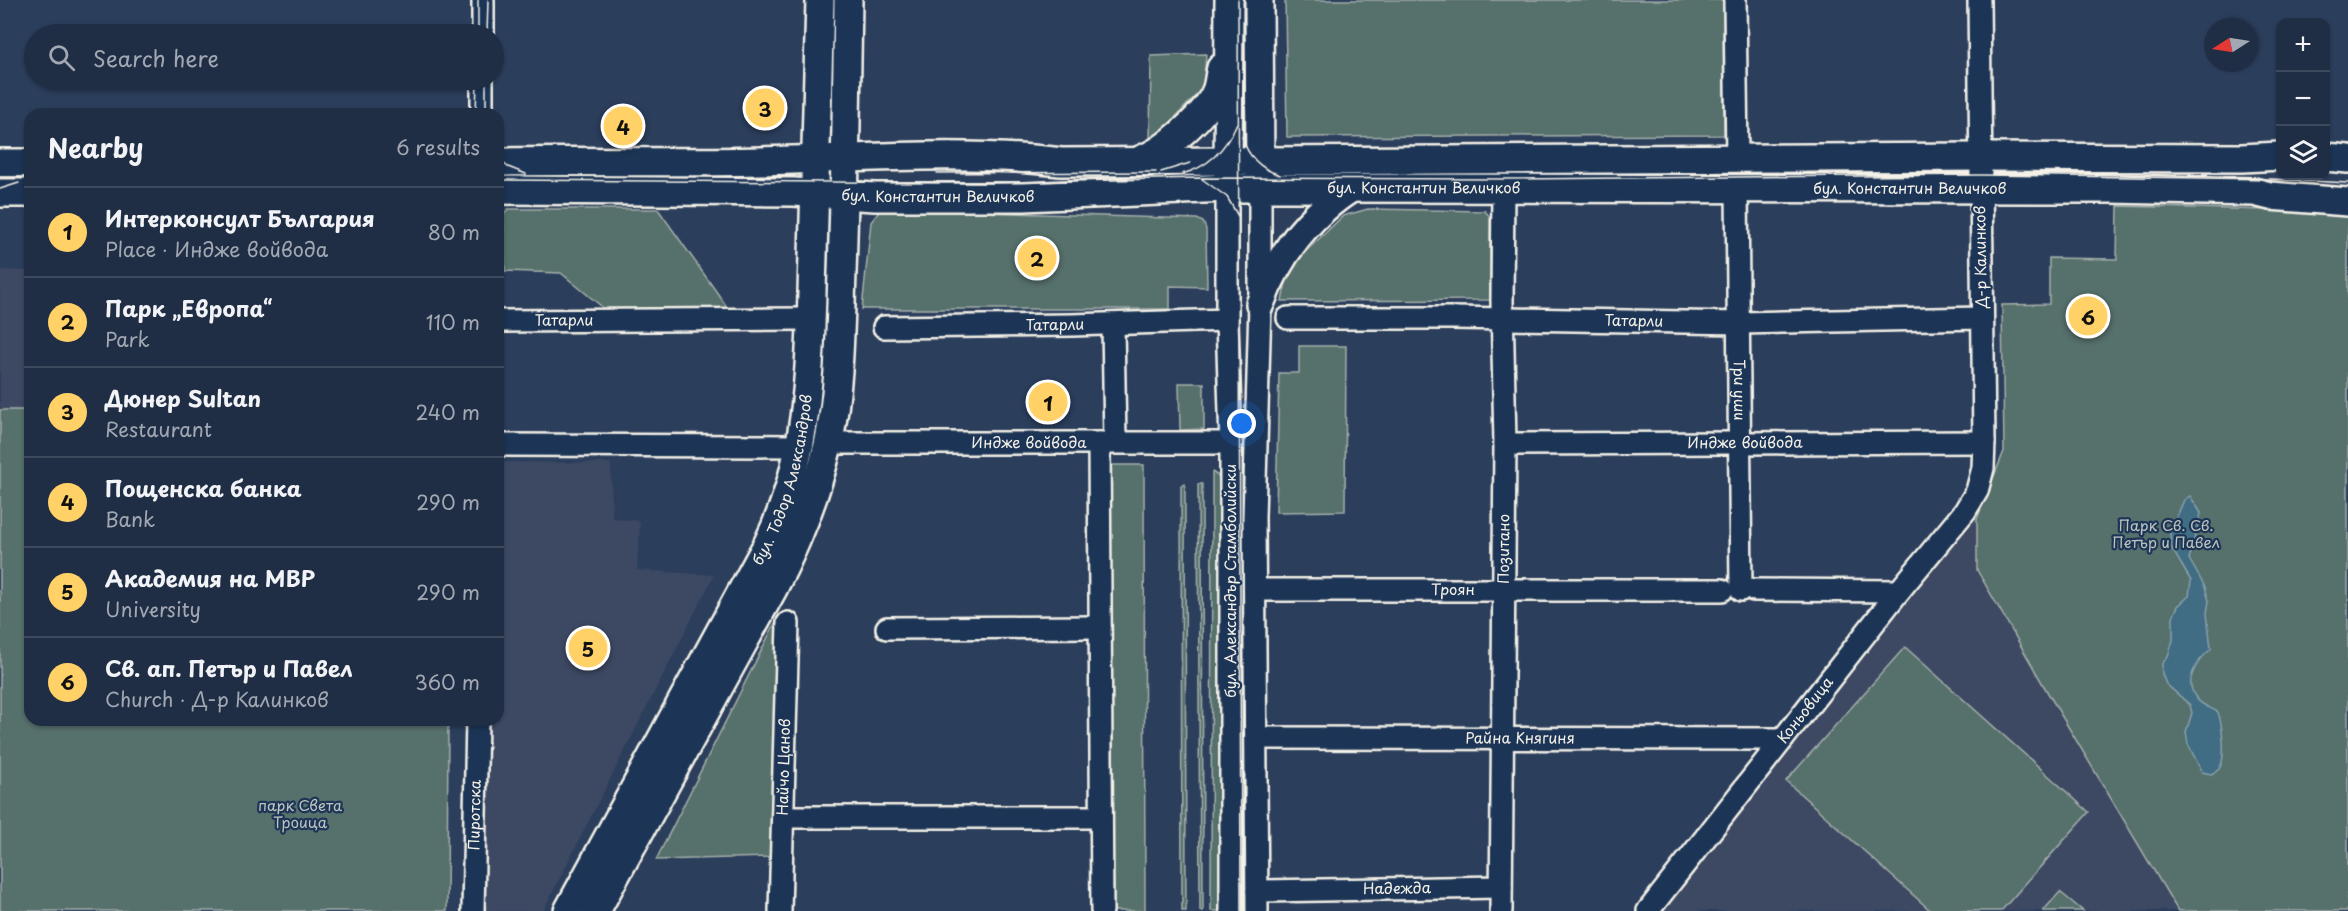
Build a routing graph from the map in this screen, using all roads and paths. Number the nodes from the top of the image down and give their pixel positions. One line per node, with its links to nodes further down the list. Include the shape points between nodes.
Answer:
1 (483, 0): 8 (street)
2 (820, 0): 17 (main road, бул. Тодор Александров)
3 (849, 0): 15 (main road, бул. Тодор Александров)
4 (1229, 0): 9 (main road, бул. Александър Стамболийски)
5 (1258, 0): 19 (main road, бул. Александър Стамболийски)
6 (1735, 0): 16 (street)
7 (1980, 0): 13 (street, Д-р Калинков)
8 (483, 24)
9 (1229, 37): 18 (main road, бул. Александър Стамболийски); 21 (main road, via 1216,90 1207,105 1177,138)
10 (482, 90): 11 (street)
11 (482, 108)
12 (2276, 156): 13 (main road, бул. Константин Величков)
13 (1980, 157): 16 (main road, бул. Константин Величков); 27 (street, Д-р Калинков)
14 (2330, 157): 20 (main road)
15 (845, 158): 17 (main road, бул. Константин Величков); 21 (main road, бул. Константин Величков, via 894,155 1006,156 1061,162); 35 (main road, бул. Тодор Александров)
16 (1737, 158): 19 (main road, бул. Константин Величков)
17 (816, 159): 22 (main road, бул. Константин Величков); 33 (main road, бул. Тодор Александров)
18 (1228, 159): 19 (main road, бул. Константин Величков); 21 (main road, бул. Константин Величков); 25 (main road, бул. Александър Стамболийски)
19 (1260, 159): 26 (main road, бул. Александър Стамболийски)
20 (2348, 159)
21 (1137, 160)
22 (504, 162)
23 (0, 163): 24 (main road)
24 (24, 163)
25 (1227, 188): 26 (main road, бул. Константин Величков); 35 (main road, бул. Константин Величков, via 1024,197); 41 (street, бул. Александър Стамболийски)
26 (1260, 188): 28 (main road, бул. Константин Величков); 37 (street, бул. Александър Стамболийски)
27 (1980, 188): 30 (main road, бул. Константин Величков); 36 (main road, бул. Константин Величков, via 2211,190); 39 (street, Д-р Калинков)
28 (1350, 189): 29 (main road, бул. Константин Величков); 37 (main road, via 1293,240 1273,272)
29 (1503, 189): 30 (main road, бул. Константин Величков); 42 (street, Позитано)
30 (1737, 189): 44 (street, Три уши)
31 (504, 190): 33 (main road, бул. Константин Величков)
32 (24, 193): 34 (main road)
33 (815, 193): 35 (main road, бул. Константин Величков); 40 (main road, бул. Тодор Александров)
34 (0, 194)
35 (844, 195): 48 (main road, бул. Тодор Александров, via 838,356)
36 (2348, 202)
37 (1260, 304): 57 (street, бул. Александър Стамболийски)
38 (1288, 318): 42 (street, Татарли)
39 (1982, 318): 44 (street, Татарли); 47 (street, Д-р Калинков)
40 (811, 319): 43 (street, Татарли); 54 (main road, бул. Тодор Александров, via 810,376)
41 (1227, 320): 45 (street, Татарли); 50 (street, бул. Александър Стамболийски)
42 (1503, 320): 44 (street, Татарли); 52 (street, Позитано)
43 (504, 321)
44 (1740, 323): 51 (street, Три уши)
45 (1113, 324): 46 (street, Татарли); 49 (street)
46 (884, 327)
47 (1984, 442): 51 (street, Индже войвода); 55 (street, Д-р Калинков, via 1977,491)
48 (828, 443): 49 (street, Индже войвода); 73 (main road, бул. Тодор Александров, via 814,497 794,549)
49 (1107, 443): 50 (street, Индже войвода); 61 (street)
50 (1231, 443): 76 (street, бул. Александър Стамболийски)
51 (1738, 443): 52 (street, Индже войвода); 58 (street, Три уши)
52 (1505, 444): 56 (street, Позитано)
53 (504, 445): 54 (street)
54 (801, 446): 72 (main road, бул. Тодор Александров, via 789,495 767,545)
55 (1965, 511): 59 (street, Коньовица)
56 (1503, 589): 57 (street, Троян); 58 (street, Троян); 65 (street, Позитано)
57 (1255, 590): 64 (street, бул. Александър Стамболийски)
58 (1739, 590): 59 (street, Троян)
59 (1899, 591): 66 (street, Коньовица)
60 (788, 623): 67 (street, Найчо Цанов)
61 (1100, 627): 62 (street); 68 (street)
62 (887, 628)
63 (477, 726): 71 (street, Пиротска)
64 (1256, 738): 65 (street, Райна Княгиня); 70 (street, бул. Александър Стамболийски)
65 (1502, 739): 66 (street, Райна Княгиня); 69 (street, Позитано)
66 (1783, 739): 78 (street, Коньовица)
67 (783, 817): 68 (street); 74 (street, Найчо Цанов)
68 (1101, 817): 75 (street)
69 (1501, 887): 70 (street, Надежда); 77 (street, Позитано)
70 (1257, 901)
71 (474, 911)
72 (568, 911)
73 (596, 911)
74 (780, 911)
75 (1102, 911)
76 (1231, 911)
77 (1502, 911)
78 (1648, 911)

